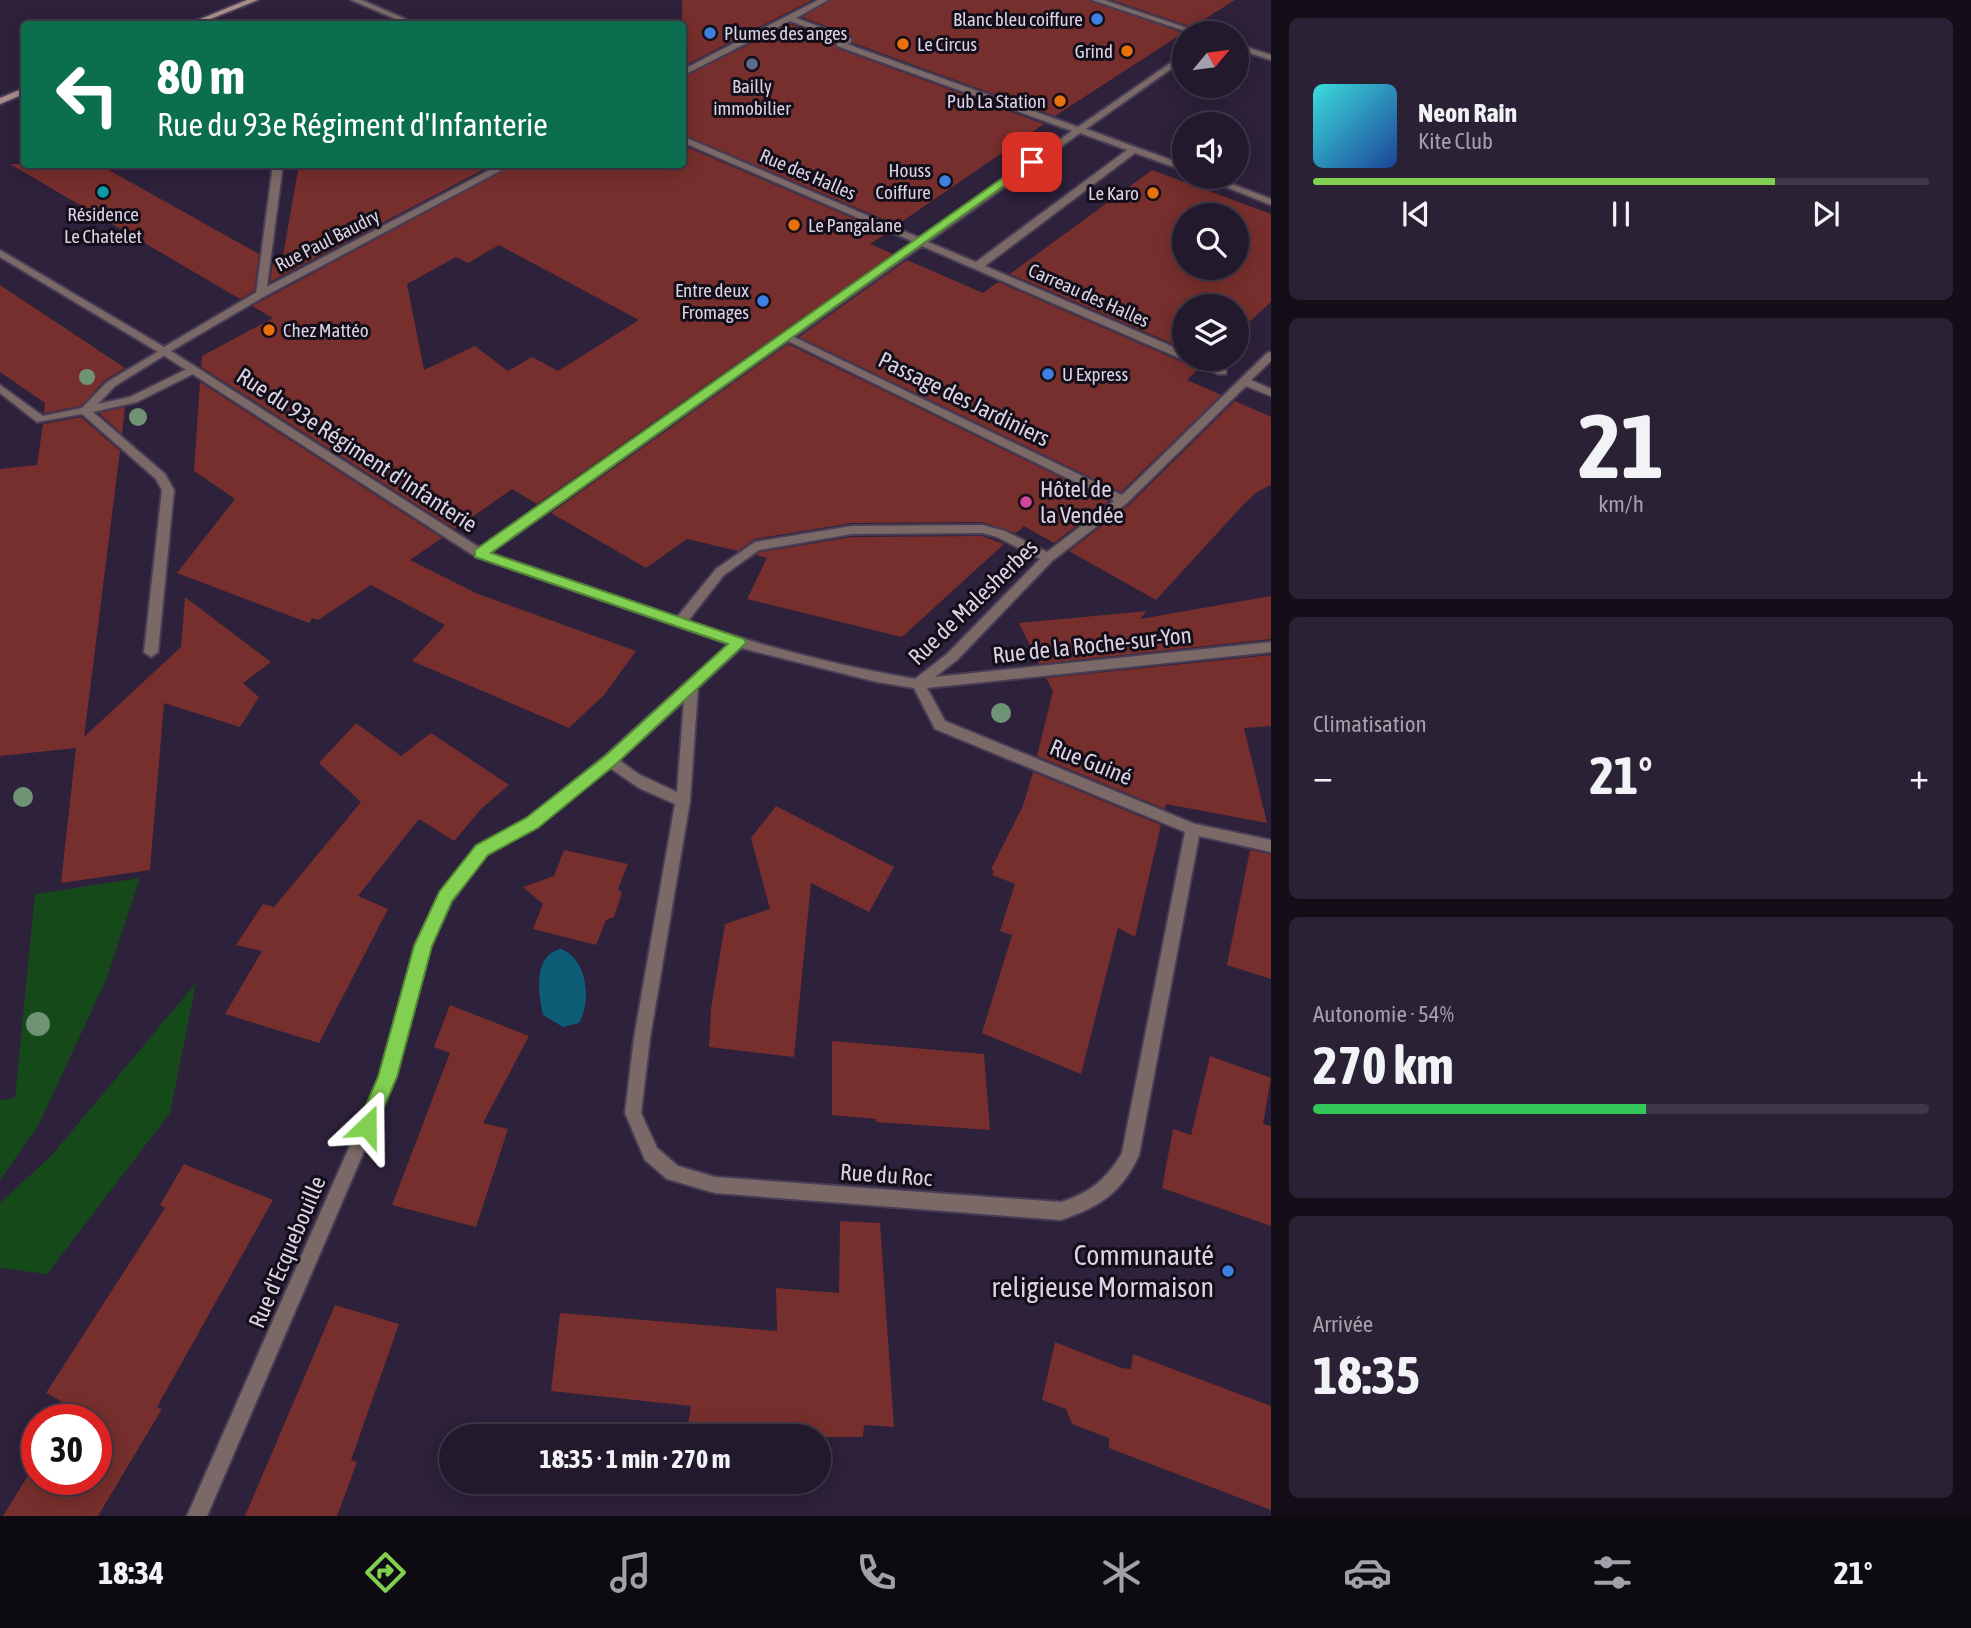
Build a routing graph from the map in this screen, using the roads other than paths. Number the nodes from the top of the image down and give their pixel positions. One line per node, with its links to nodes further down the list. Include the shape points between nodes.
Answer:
1 (254, 0): 6 (street)
2 (355, 0): 7 (street)
3 (824, 0): 5 (street)
4 (1096, 0): 8 (street)
5 (790, 18): 11 (street, via 848,40 840,44); 14 (street)
6 (200, 21)
7 (406, 21)
8 (1172, 25)
9 (1250, 51): 10 (street)
10 (1271, 58)
11 (886, 61): 13 (street); 17 (street)
12 (1172, 64): 17 (street)
13 (871, 69)
14 (686, 72)
15 (21, 92): 16 (street)
16 (0, 101)
17 (1077, 131): 19 (street); 25 (street)
18 (686, 141): 25 (street, Rue des Halles)
19 (1135, 149): 20 (street); 27 (street, Carreau des Halles)
20 (1172, 163)
21 (277, 168): 28 (street)
22 (501, 168): 28 (street, Rue Paul Baudry)
23 (1237, 189): 24 (street)
24 (1271, 202)
25 (920, 242): 27 (street, Carreau des Halles); 29 (street)
26 (0, 253): 31 (street, Rue du 93e Régiment d'Infanterie)
27 (978, 266): 30 (street, Carreau des Halles)
28 (261, 294): 31 (street, Rue Paul Baudry)
29 (787, 337): 38 (street, Passage des Jardiniers); 39 (street)
30 (1172, 350)
31 (164, 351): 33 (street, Rue du 93e Régiment d'Infanterie); 37 (street, Rue Paul Baudry, via 111,384)
32 (1271, 355): 34 (street, Rue de Malesherbes)
33 (193, 370): 37 (street, via 133,400); 39 (street, Rue du 93e Régiment d'Infanterie)
34 (1244, 381): 36 (street); 38 (street, Rue de Malesherbes)
35 (0, 388): 37 (street, via 41,420)
36 (1271, 393)
37 (85, 411): 44 (street, via 161,477 168,490)
38 (1123, 500): 40 (street, Rue de Malesherbes)
39 (480, 554): 41 (street, Rue du 93e Régiment d'Infanterie)
40 (1048, 558): 41 (street, via 982,529 852,530 755,546 720,572); 46 (street, Rue de Malesherbes, via 952,657)
41 (679, 623): 42 (street, Rue du 93e Régiment d'Infanterie)
42 (739, 643): 45 (street, Rue d'Ecquebouille); 46 (street, Rue du 93e Régiment d'Infanterie)
43 (1271, 648): 46 (street, Rue de la Roche-sur-Yon)
44 (151, 652)
45 (692, 684): 47 (street, Rue d'Ecquebouille); 48 (street, Rue du Roc)
46 (918, 684): 49 (street, Rue Guiné, via 940,725)
47 (610, 760): 48 (street, via 643,786); 51 (street, Rue d'Ecquebouille, via 532,823 482,850 446,897 423,946 388,1077)
48 (683, 801): 49 (street, Rue du Roc, via 633,1113 651,1154 673,1173 715,1185 1061,1211 1090,1201 1114,1183 1130,1155)
49 (1193, 829): 50 (street, Rue Guiné)
50 (1271, 846)
51 (197, 1516)

